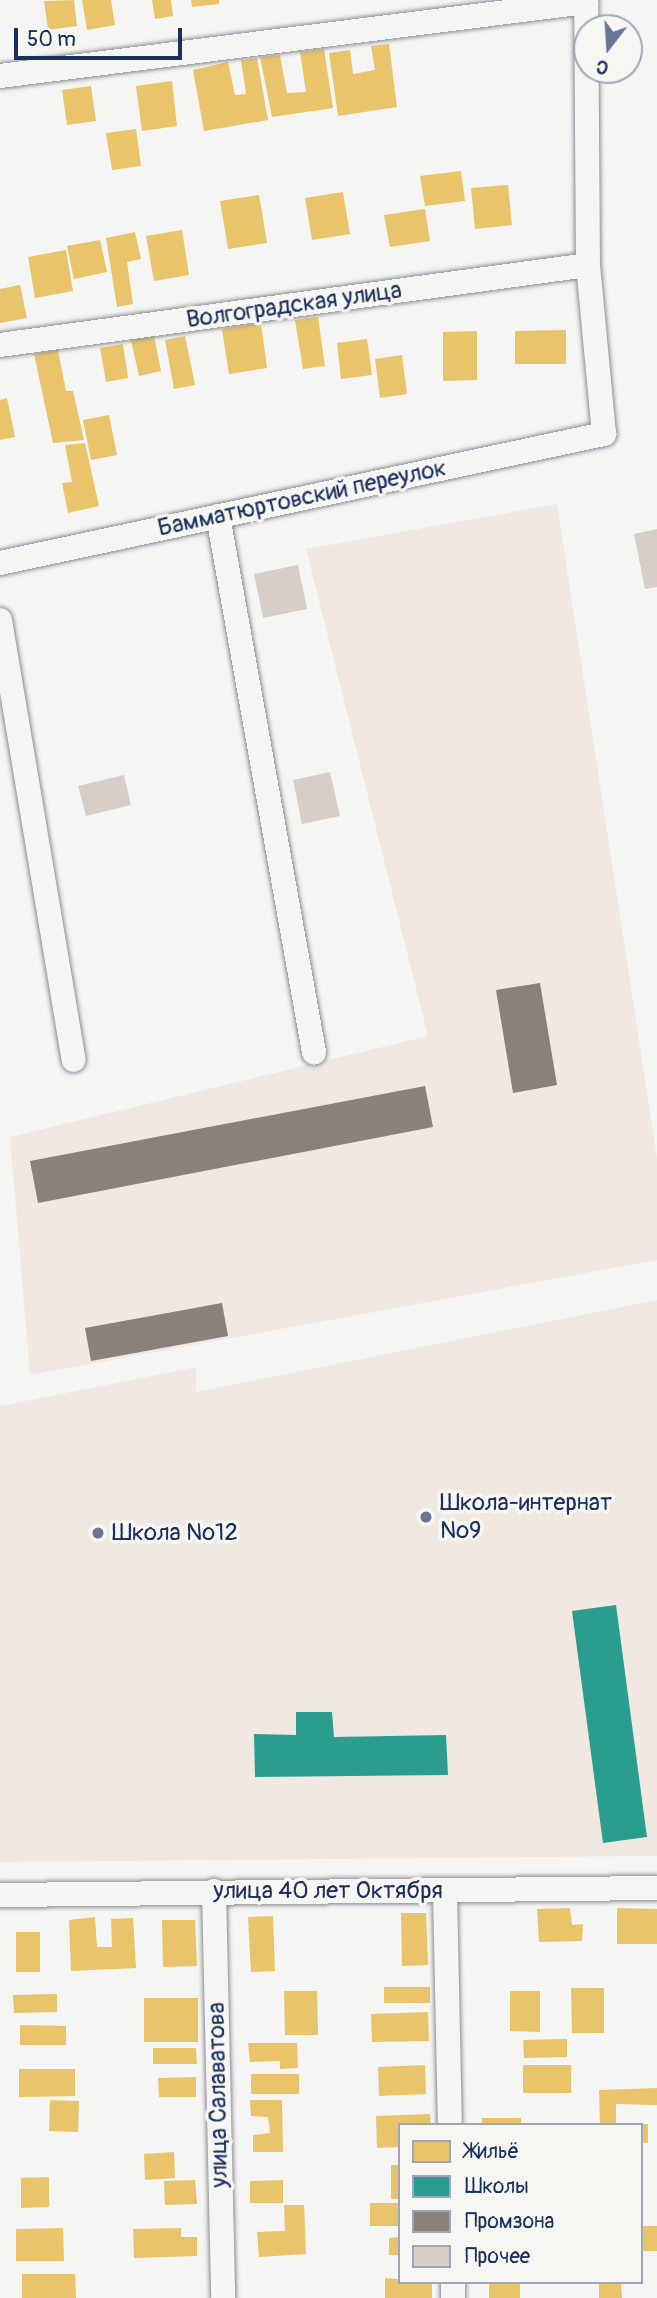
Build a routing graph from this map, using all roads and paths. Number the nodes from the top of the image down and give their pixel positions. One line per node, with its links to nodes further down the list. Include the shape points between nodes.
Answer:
1 (586, 1): 2 (street); 3 (street)
2 (0, 76)
3 (588, 265): 4 (street, Волгоградская улица); 5 (street, Бамматюртовский переулок, via 604,434)
4 (0, 345)
5 (218, 516): 6 (street, Бамматюртовский переулок); 8 (street)
6 (0, 563)
7 (0, 620): 9 (street)
8 (314, 1052)
9 (74, 1060)
10 (657, 1888): 12 (street, улица 40 лет Октября)
11 (214, 1891): 12 (street, улица 40 лет Октября); 13 (street, улица 40 лет Октября); 15 (street, улица Салаватова)
12 (445, 1891): 14 (street)
13 (0, 1895)
14 (450, 2123)
15 (223, 2298)

